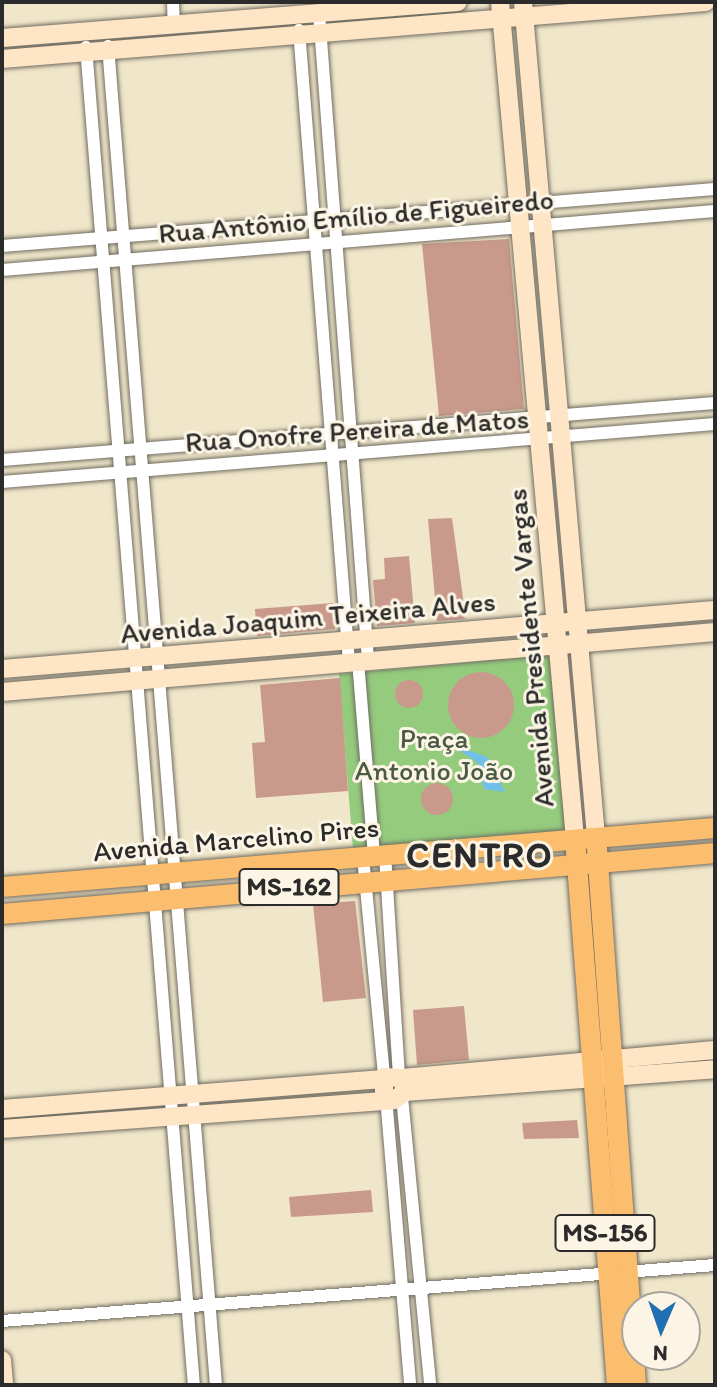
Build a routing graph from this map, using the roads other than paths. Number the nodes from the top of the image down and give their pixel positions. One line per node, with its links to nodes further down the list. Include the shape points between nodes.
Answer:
1 (173, 2): 8 (street)
2 (706, 2): 4 (street)
3 (457, 8): 5 (street); 6 (street); 11 (street)
4 (523, 9): 5 (street); 18 (street, Avenida Presidente Vargas)
5 (501, 10): 19 (street, Avenida Presidente Vargas)
6 (319, 13): 7 (street); 11 (street)
7 (298, 15): 8 (street); 12 (street)
8 (174, 25): 9 (street)
9 (106, 31): 10 (street); 14 (street)
10 (85, 32): 13 (street); 15 (street)
11 (320, 33): 12 (street); 21 (street)
12 (299, 35): 14 (street); 22 (street)
13 (2, 38)
14 (108, 51): 15 (street); 25 (street)
15 (87, 54): 16 (street); 26 (street)
16 (2, 59)
17 (715, 189): 18 (street, Rua Antônio Emílio de Figueiredo)
18 (540, 202): 19 (street, Rua Antônio Emílio de Figueiredo); 23 (street, Avenida Presidente Vargas)
19 (518, 204): 21 (street, Rua Antônio Emílio de Figueiredo); 24 (street, Avenida Presidente Vargas)
20 (715, 211): 23 (street, Rua Antônio Emílio de Figueiredo)
21 (329, 222): 22 (street, Rua Antônio Emílio de Figueiredo); 27 (street)
22 (313, 223): 25 (street, Rua Antônio Emílio de Figueiredo); 28 (street)
23 (542, 225): 24 (street, Rua Antônio Emílio de Figueiredo); 34 (street, Avenida Presidente Vargas)
24 (521, 227): 27 (street, Rua Antônio Emílio de Figueiredo); 35 (street, Avenida Presidente Vargas)
25 (124, 238): 26 (street, Rua Antônio Emílio de Figueiredo); 30 (street)
26 (102, 240): 29 (street, Rua Antônio Emílio de Figueiredo); 31 (street)
27 (332, 240): 28 (street, Rua Antônio Emílio de Figueiredo); 37 (street)
28 (315, 243): 30 (street, Rua Antônio Emílio de Figueiredo); 38 (street)
29 (2, 246)
30 (126, 259): 31 (street, Rua Antônio Emílio de Figueiredo); 41 (street)
31 (104, 261): 32 (street, Rua Antônio Emílio de Figueiredo); 42 (street)
32 (2, 270)
33 (715, 403): 34 (street, Rua Onofre Pereira de Matos)
34 (560, 416): 35 (street, Rua Onofre Pereira de Matos); 39 (street, Avenida Presidente Vargas)
35 (539, 418): 37 (street, Rua Onofre Pereira de Matos); 40 (street, Avenida Presidente Vargas)
36 (715, 424): 39 (street, Rua Onofre Pereira de Matos)
37 (347, 431): 38 (street, Rua Onofre Pereira de Matos); 43 (street)
38 (328, 434): 41 (street, Rua Onofre Pereira de Matos); 44 (street)
39 (562, 439): 40 (street, Rua Onofre Pereira de Matos); 50 (street, Avenida Presidente Vargas)
40 (541, 440): 43 (street, Rua Onofre Pereira de Matos); 51 (street, Avenida Presidente Vargas)
41 (136, 449): 42 (street, Rua Onofre Pereira de Matos); 46 (street)
42 (117, 451): 45 (street, Rua Onofre Pereira de Matos); 47 (street)
43 (350, 455): 44 (street, Rua Onofre Pereira de Matos); 53 (street)
44 (331, 456): 46 (street, Rua Onofre Pereira de Matos); 53 (street)
45 (2, 460)
46 (137, 470): 47 (street, Rua Onofre Pereira de Matos); 56 (street)
47 (117, 471): 48 (street, Rua Onofre Pereira de Matos); 57 (street)
48 (2, 482)
49 (715, 610): 50 (street, Avenida Joaquim Teixeira Alves)
50 (577, 620): 51 (street, Avenida Joaquim Teixeira Alves); 54 (street, Avenida Presidente Vargas)
51 (554, 623): 53 (street, Avenida Joaquim Teixeira Alves); 55 (street, Avenida Presidente Vargas)
52 (715, 632): 54 (street, Avenida Joaquim Teixeira Alves)
53 (357, 641): 56 (street, Avenida Joaquim Teixeira Alves); 58 (street); 58 (street)
54 (579, 643): 55 (street, Avenida Joaquim Teixeira Alves); 64 (street, Avenida Presidente Vargas)
55 (556, 645): 58 (street, Avenida Joaquim Teixeira Alves); 64 (street, Avenida Presidente Vargas)
56 (157, 659): 57 (street, Avenida Joaquim Teixeira Alves); 60 (street)
57 (137, 661): 59 (street, Avenida Joaquim Teixeira Alves); 61 (street)
58 (358, 661): 60 (street, Avenida Joaquim Teixeira Alves); 66 (street)
59 (2, 669)
60 (159, 680): 61 (street, Avenida Joaquim Teixeira Alves); 69 (street)
61 (139, 681): 62 (street, Avenida Joaquim Teixeira Alves); 70 (street)
62 (2, 692)
63 (715, 828): 64 (main road, Avenida Marcelino Pires / MS-162)
64 (586, 838): 66 (main road, Avenida Marcelino Pires / MS-162); 67 (main road, Avenida Presidente Vargas); 68 (main road, Avenida Presidente Vargas)
65 (715, 853): 67 (main road, Avenida Marcelino Pires / MS-162)
66 (374, 856): 69 (main road, Avenida Marcelino Pires / MS-162); 71 (street); 72 (street)
67 (598, 861): 68 (main road, Avenida Marcelino Pires / MS-162); 77 (main road, Avenida Presidente Vargas)
68 (577, 863): 71 (main road, Avenida Marcelino Pires / MS-162); 77 (main road, Avenida Presidente Vargas / MS-156)
69 (170, 872): 70 (main road, Avenida Marcelino Pires); 74 (street)
70 (149, 876): 73 (main road, Avenida Marcelino Pires); 75 (street)
71 (387, 877): 72 (main road, Avenida Marcelino Pires / MS-162); 81 (street)
72 (366, 879): 74 (main road, Avenida Marcelino Pires / MS-162); 81 (street)
73 (2, 887)
74 (173, 899): 75 (main road, Avenida Marcelino Pires / MS-162); 82 (street)
75 (151, 900): 76 (main road, Avenida Marcelino Pires / MS-162); 83 (street)
76 (2, 914)
77 (594, 967): 80 (main road, Avenida Presidente Vargas / MS-156)
78 (715, 1050): 80 (street)
79 (715, 1069): 80 (street)
80 (602, 1070): 81 (street); 88 (main road, Avenida Presidente Vargas / MS-156)
81 (393, 1086): 82 (street); 85 (street); 89 (street); 90 (street)
82 (192, 1092): 83 (street); 85 (street)
83 (173, 1094): 84 (street); 85 (street)
84 (2, 1109)
85 (184, 1114): 86 (street); 91 (street); 92 (street)
86 (2, 1129)
87 (715, 1265): 88 (street)
88 (617, 1275): 89 (street); 100 (main road, Avenida Presidente Vargas / MS-156); 101 (main road, Avenida Presidente Vargas)
89 (422, 1288): 90 (street); 99 (street)
90 (402, 1289): 91 (street); 98 (street)
91 (211, 1304): 92 (street); 97 (street)
92 (189, 1306): 93 (street); 96 (street)
93 (2, 1321)
94 (2, 1360): 95 (street)
95 (4, 1385)
96 (194, 1385)
97 (216, 1385)
98 (410, 1385)
99 (430, 1385)
100 (617, 1385)
101 (636, 1385)

